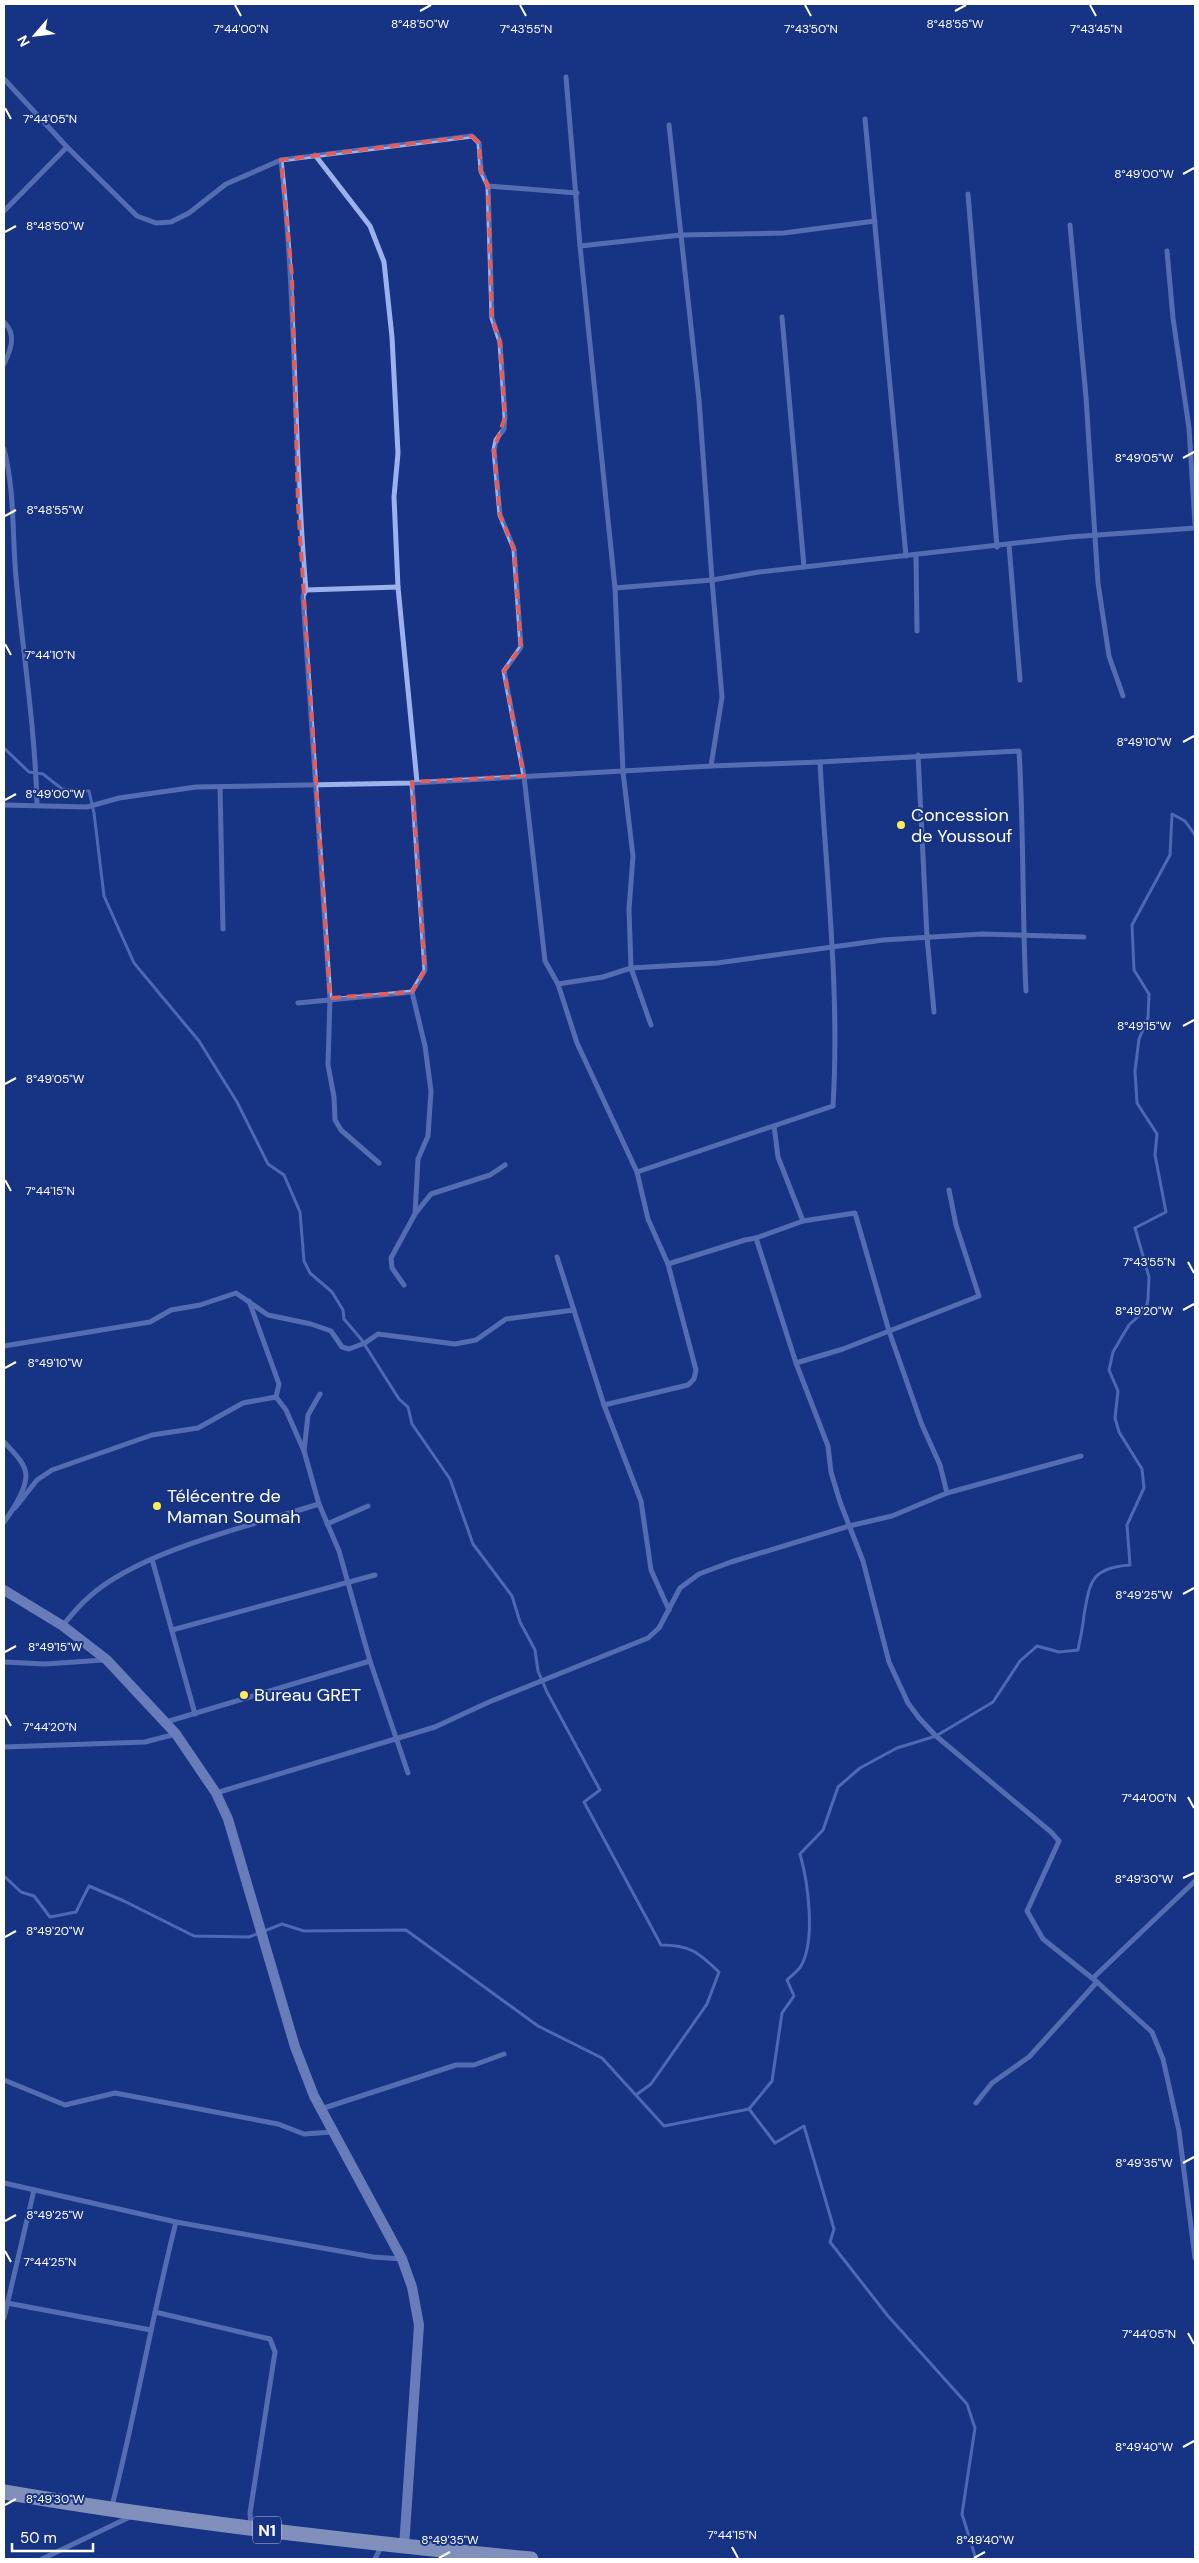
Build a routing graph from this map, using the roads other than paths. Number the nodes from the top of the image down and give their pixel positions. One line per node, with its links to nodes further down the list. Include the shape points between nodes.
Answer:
1 (566, 76): 9 (street)
2 (4, 79): 5 (street)
3 (866, 119): 12 (street)
4 (669, 125): 14 (street)
5 (67, 147): 7 (street, via 137,216 156,223 171,222 189,213 226,184); 11 (street)
6 (314, 156): 7 (street); 8 (street, via 472,136 479,143 481,171); 30 (street, via 370,226 384,262 398,453 394,497)
7 (282, 160): 32 (street, via 292,276 298,504)
8 (488, 186): 9 (street); 40 (street, via 492,318 500,342 505,417 504,429 494,450 500,514 514,549 521,647 504,671)
9 (577, 193): 15 (street)
10 (968, 194): 25 (street)
11 (4, 211)
12 (875, 221): 14 (street, via 784,233); 27 (street)
13 (1070, 225): 23 (street, via 1086,397)
14 (681, 235): 15 (street); 29 (street, via 699,400)
15 (580, 246): 31 (street)
16 (1166, 251): 22 (street, via 1189,428)
17 (782, 317): 28 (street)
18 (4, 322): 19 (street, via 13,338)
19 (4, 364)
20 (4, 449): 21 (street)
21 (5, 458): 45 (street, via 12,490 16,576 37,769)
22 (1195, 526): 23 (street)
23 (1094, 535): 24 (street); 35 (street, via 1109,656)
24 (1009, 545): 25 (street); 34 (street)
25 (997, 547): 26 (street)
26 (916, 555): 27 (street); 33 (street)
27 (906, 556): 28 (street)
28 (804, 568): 29 (street)
29 (712, 580): 31 (street); 38 (street, via 722,697)
30 (398, 587): 32 (street); 41 (street)
31 (615, 588): 39 (street)
32 (306, 590): 42 (street, via 303,596)
33 (917, 631)
34 (1020, 680)
35 (1123, 696)
36 (918, 755): 37 (street); 47 (street, via 1019,751 1024,822); 48 (street)
37 (820, 762): 38 (street); 50 (street)
38 (711, 766): 39 (street)
39 (623, 772): 40 (street); 51 (street, via 633,856 629,883)
40 (524, 776): 41 (street); 52 (street, via 545,962)
41 (414, 782): 42 (street); 54 (street, via 425,970)
42 (314, 786): 43 (street); 55 (street)
43 (220, 787): 45 (street, via 196,786 119,798 87,807); 46 (street)
44 (4, 804): 45 (street)
45 (37, 804)
46 (223, 929)
47 (1024, 935): 48 (street); 49 (street); 53 (street)
48 (927, 937): 50 (street); 57 (street)
49 (1084, 937)
50 (830, 946): 51 (street, via 717,963); 59 (street, via 836,1046 833,1106)
51 (631, 968): 52 (street, via 603,977); 58 (street)
52 (558, 984): 62 (street, via 577,1043)
53 (1026, 991)
54 (412, 992): 55 (street); 64 (street, via 425,1046 431,1091 428,1136 418,1159)
55 (330, 998): 56 (street); 60 (street, via 328,1065 335,1120 341,1130)
56 (298, 1003)
57 (934, 1012)
58 (651, 1025)
59 (774, 1126): 62 (street); 65 (street, via 778,1157)
60 (378, 1163)
61 (505, 1165): 64 (street, via 490,1175 431,1194)
62 (637, 1172): 68 (street, via 648,1219)
63 (949, 1190): 72 (street, via 956,1225 979,1296)
64 (415, 1214): 69 (street, via 391,1258 392,1268)
65 (803, 1221): 66 (street); 72 (street, via 855,1213)
66 (756, 1238): 68 (street); 74 (street)
67 (557, 1257): 71 (street)
68 (668, 1264): 77 (street, via 696,1370 694,1379 688,1385)
69 (404, 1285)
70 (249, 1301): 71 (street, via 268,1315 331,1331 342,1347 349,1350 378,1334 455,1344 476,1340 506,1319); 73 (street, via 236,1293 200,1305 171,1310 150,1322); 76 (street, via 280,1384)
71 (574, 1310): 77 (street)
72 (888, 1331): 74 (street); 81 (street, via 940,1465)
73 (4, 1346)
74 (796, 1363): 87 (street, via 828,1446 831,1472)
75 (320, 1394): 79 (street, via 308,1415)
76 (276, 1397): 79 (street, via 286,1410); 84 (street, via 243,1403 198,1428 152,1435 52,1470 37,1480)
77 (604, 1405): 92 (street, via 641,1502 651,1570)
78 (4, 1442): 84 (street, via 19,1458 26,1475)
79 (304, 1451): 82 (street)
80 (1081, 1456): 81 (street)
81 (947, 1493): 87 (street, via 892,1516)
82 (319, 1504): 86 (street); 88 (street)
83 (368, 1506): 86 (street)
84 (16, 1508): 85 (street)
85 (4, 1522)
86 (327, 1524): 90 (street, via 339,1551)
87 (849, 1526): 92 (street, via 699,1574 680,1588); 106 (street, via 863,1561 889,1662 908,1703 936,1736 1058,1841 1027,1911 1043,1939)
88 (152, 1559): 93 (street, via 89,1596); 94 (street)
89 (375, 1575): 90 (street)
90 (347, 1582): 94 (street); 96 (street)
91 (4, 1590): 93 (street)
92 (669, 1610): 101 (street, via 659,1628 648,1638 435,1727)
93 (63, 1626): 95 (street)
94 (172, 1630): 98 (street)
95 (107, 1660): 97 (street, via 44,1664); 99 (street)
96 (370, 1661): 98 (street); 101 (street)
97 (4, 1662)
98 (195, 1714): 99 (street)
99 (166, 1723): 100 (street)
100 (176, 1734): 102 (street, via 145,1742); 104 (street)
101 (397, 1738): 103 (street); 104 (street)
102 (4, 1747)
103 (408, 1774)
104 (216, 1793): 110 (street, via 228,1819 295,2047)
105 (1195, 1881): 106 (street)
106 (1095, 1980): 109 (street, via 1029,2057 992,2083); 115 (street, via 1152,2032 1163,2059 1179,2131)
107 (504, 2054): 110 (street, via 474,2065 456,2065)
108 (4, 2080): 111 (street, via 65,2105 115,2093 278,2124 304,2134)
109 (976, 2103)
110 (320, 2109): 111 (street)
111 (332, 2132): 116 (street)
112 (4, 2183): 113 (street)
113 (34, 2190): 114 (street); 117 (street)
114 (176, 2222): 116 (street, via 373,2257); 118 (street)
115 (1195, 2258)
116 (402, 2259): 126 (street, via 412,2287 419,2325)
117 (7, 2303): 119 (street); 120 (street)
118 (155, 2312): 120 (street); 124 (street, via 270,2339 275,2352 250,2513)
119 (4, 2318)
120 (151, 2330): 122 (street, via 129,2441)
121 (4, 2492): 122 (highway, N1)
122 (111, 2510): 123 (highway, N1)
123 (136, 2514): 124 (highway, N1); 127 (street)
124 (251, 2528): 125 (highway, N1)
125 (382, 2544): 126 (highway, N1); 128 (street)
126 (404, 2547): 129 (highway, N1)
127 (42, 2559)
128 (375, 2559)
129 (531, 2559)

